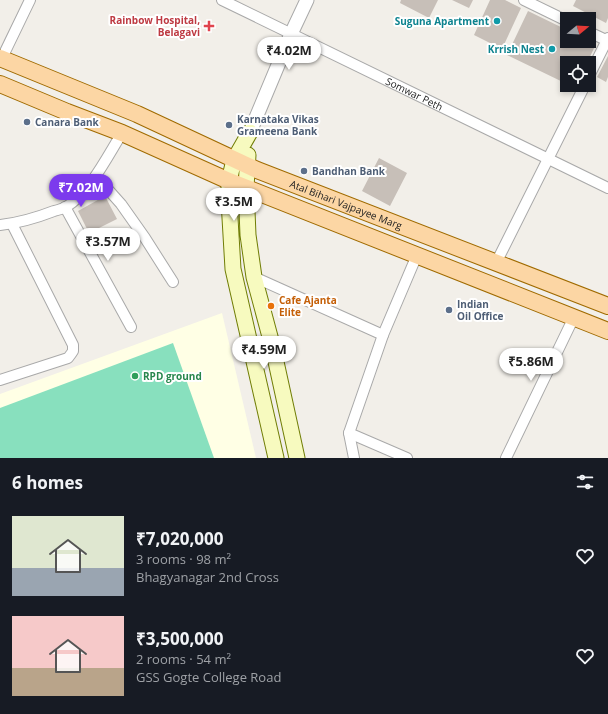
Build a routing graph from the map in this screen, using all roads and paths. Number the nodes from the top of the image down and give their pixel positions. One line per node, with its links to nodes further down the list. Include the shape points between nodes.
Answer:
1 (30, 0): 9 (street)
2 (222, 0): 6 (street, Somwar Peth)
3 (307, 0): 6 (street)
4 (524, 0): 5 (street)
5 (560, 18)
6 (291, 34): 13 (street); 15 (street, Somwar Peth)
7 (596, 35): 8 (street)
8 (608, 40): 10 (street)
9 (1, 58): 16 (main road, Atal Bihari Vajpayee Marg, via 137,114)
10 (596, 63)
11 (0, 84): 14 (main road, Atal Bihari Vajpayee Marg)
12 (582, 92): 15 (street)
13 (250, 132): 16 (main road)
14 (122, 133): 17 (street); 18 (main road, Atal Bihari Vajpayee Marg)
15 (548, 159): 20 (street, Somwar Peth); 25 (street)
16 (241, 163): 18 (main road); 19 (main road); 25 (main road, Atal Bihari Vajpayee Marg)
17 (96, 176): 21 (street, via 78,197); 27 (street, via 121,204)
18 (229, 181): 19 (main road, Atal Bihari Vajpayee Marg); 36 (main road, via 233,269)
19 (246, 187): 24 (main road, Atal Bihari Vajpayee Marg); 26 (main road, via 248,235)
20 (608, 188)
21 (65, 207): 22 (street, via 38,218); 30 (street)
22 (12, 224): 23 (street); 33 (street, via 65,327 73,351 68,358)
23 (0, 225)
24 (417, 255): 29 (main road, Atal Bihari Vajpayee Marg); 32 (street)
25 (496, 263): 28 (main road, Atal Bihari Vajpayee Marg)
26 (254, 277): 32 (street); 37 (main road, via 273,348)
27 (173, 282)
28 (608, 306)
29 (574, 317): 31 (main road, Atal Bihari Vajpayee Marg); 35 (street)
30 (131, 327)
31 (608, 331)
32 (383, 335): 34 (street)
33 (0, 380)
34 (349, 433): 38 (street); 39 (street)
35 (508, 457)
36 (276, 458)
37 (297, 458)
38 (354, 458)
39 (407, 458)

